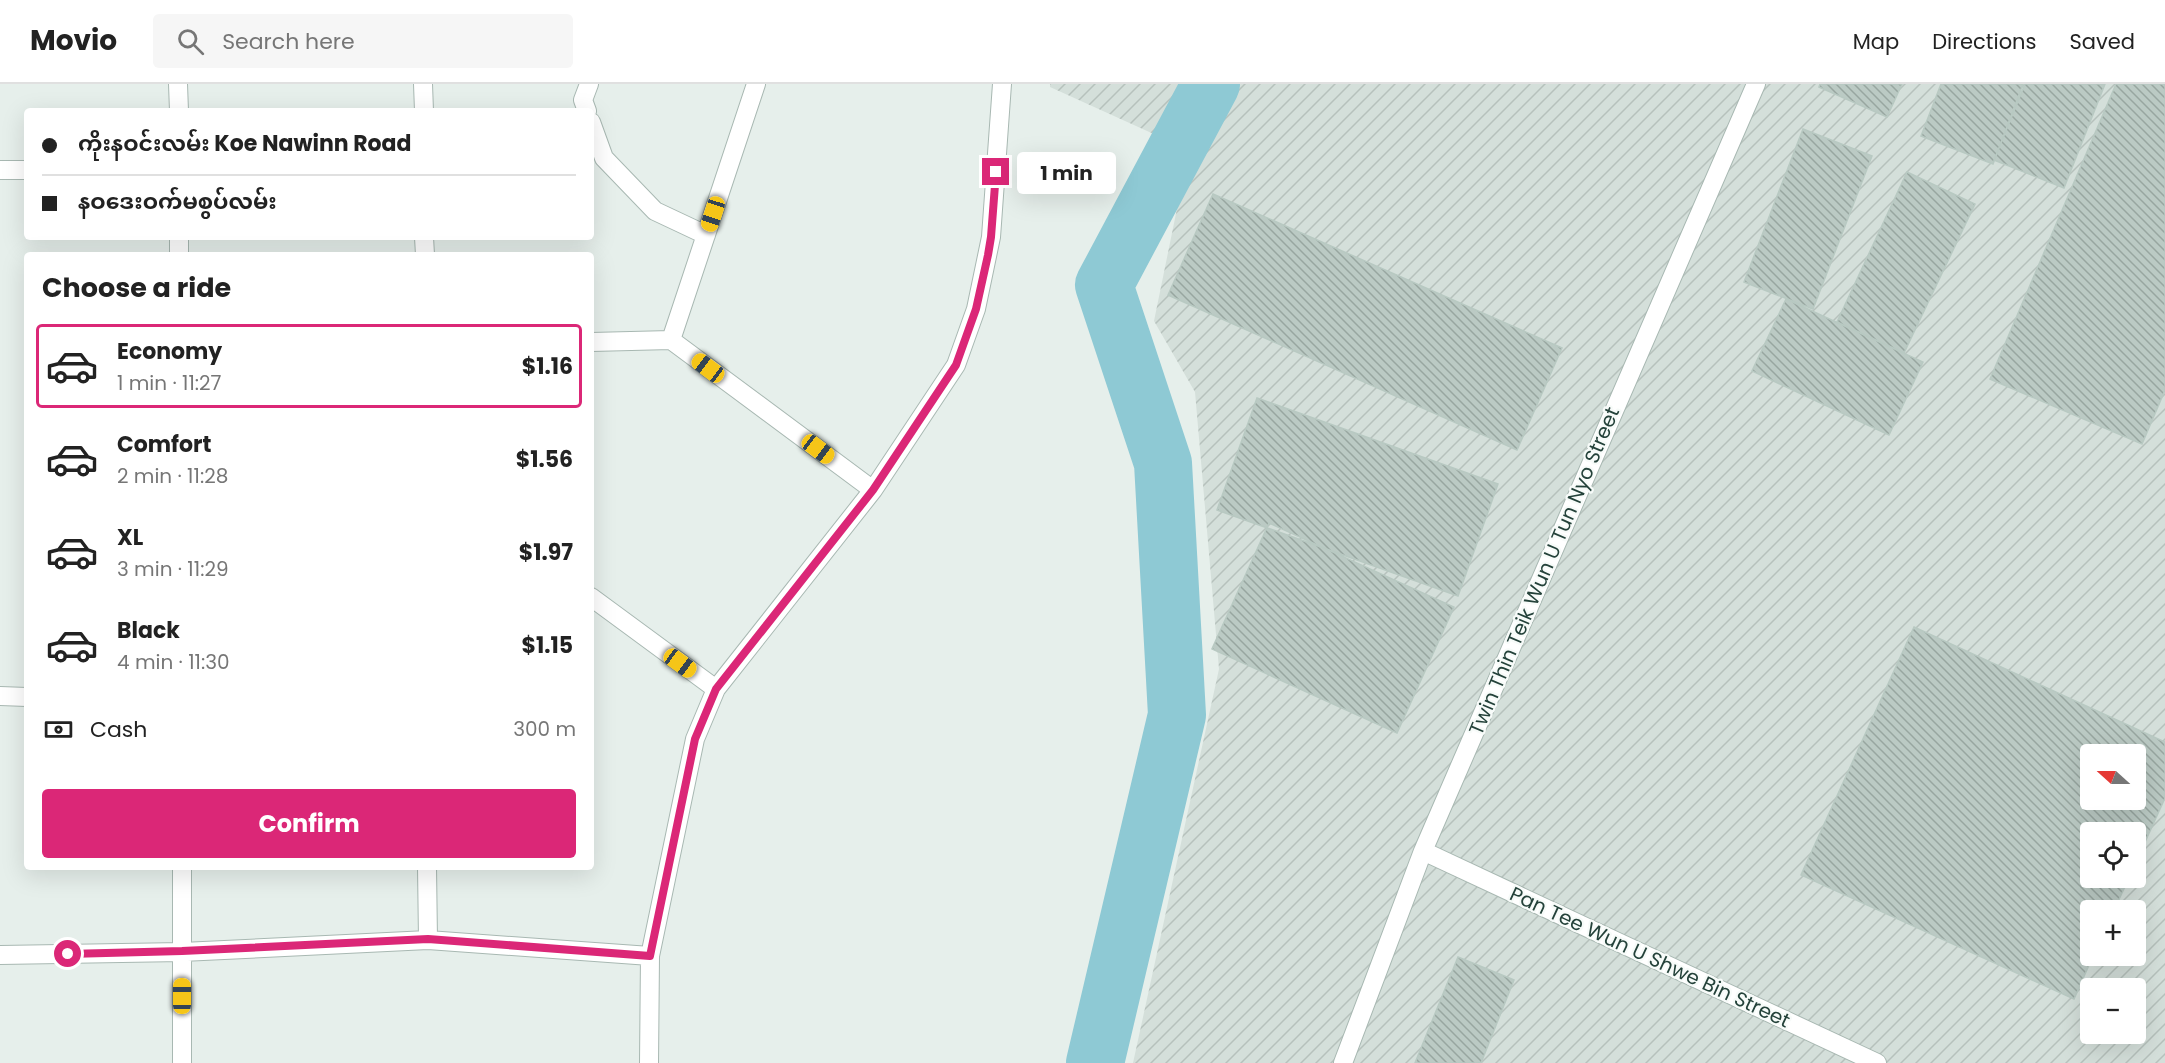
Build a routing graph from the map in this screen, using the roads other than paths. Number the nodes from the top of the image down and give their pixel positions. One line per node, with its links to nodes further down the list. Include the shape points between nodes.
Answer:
1 (178, 84): 7 (street)
2 (423, 84): 8 (street)
3 (589, 84): 9 (street, via 583,100)
4 (756, 84): 13 (street)
5 (1002, 84): 16 (street, via 991,237 976,309 956,365)
6 (1756, 84): 21 (street, Twin Thin Teik Wun U Tun Nyo Street)
7 (179, 108)
8 (424, 108)
9 (586, 108)
10 (594, 130): 13 (street, via 604,158 655,211)
11 (0, 170): 12 (street)
12 (24, 170)
13 (706, 235): 14 (street)
14 (671, 340): 15 (street); 16 (street)
15 (594, 342)
16 (873, 490): 18 (street)
17 (594, 599): 18 (street)
18 (716, 689): 27 (street, via 695,739)
19 (0, 696): 20 (street)
20 (24, 697)
21 (1423, 851): 30 (street, Twin Thin Teik Wun U Tun Nyo Street); 31 (street, Pan Tee Wun U Shwe Bin Street)
22 (182, 870): 25 (street)
23 (427, 870): 24 (street)
24 (428, 939): 25 (street); 27 (street)
25 (182, 951): 26 (street); 28 (street)
26 (0, 955)
27 (650, 956): 29 (street)
28 (183, 1063)
29 (649, 1063)
30 (1343, 1063)
31 (1877, 1063)

